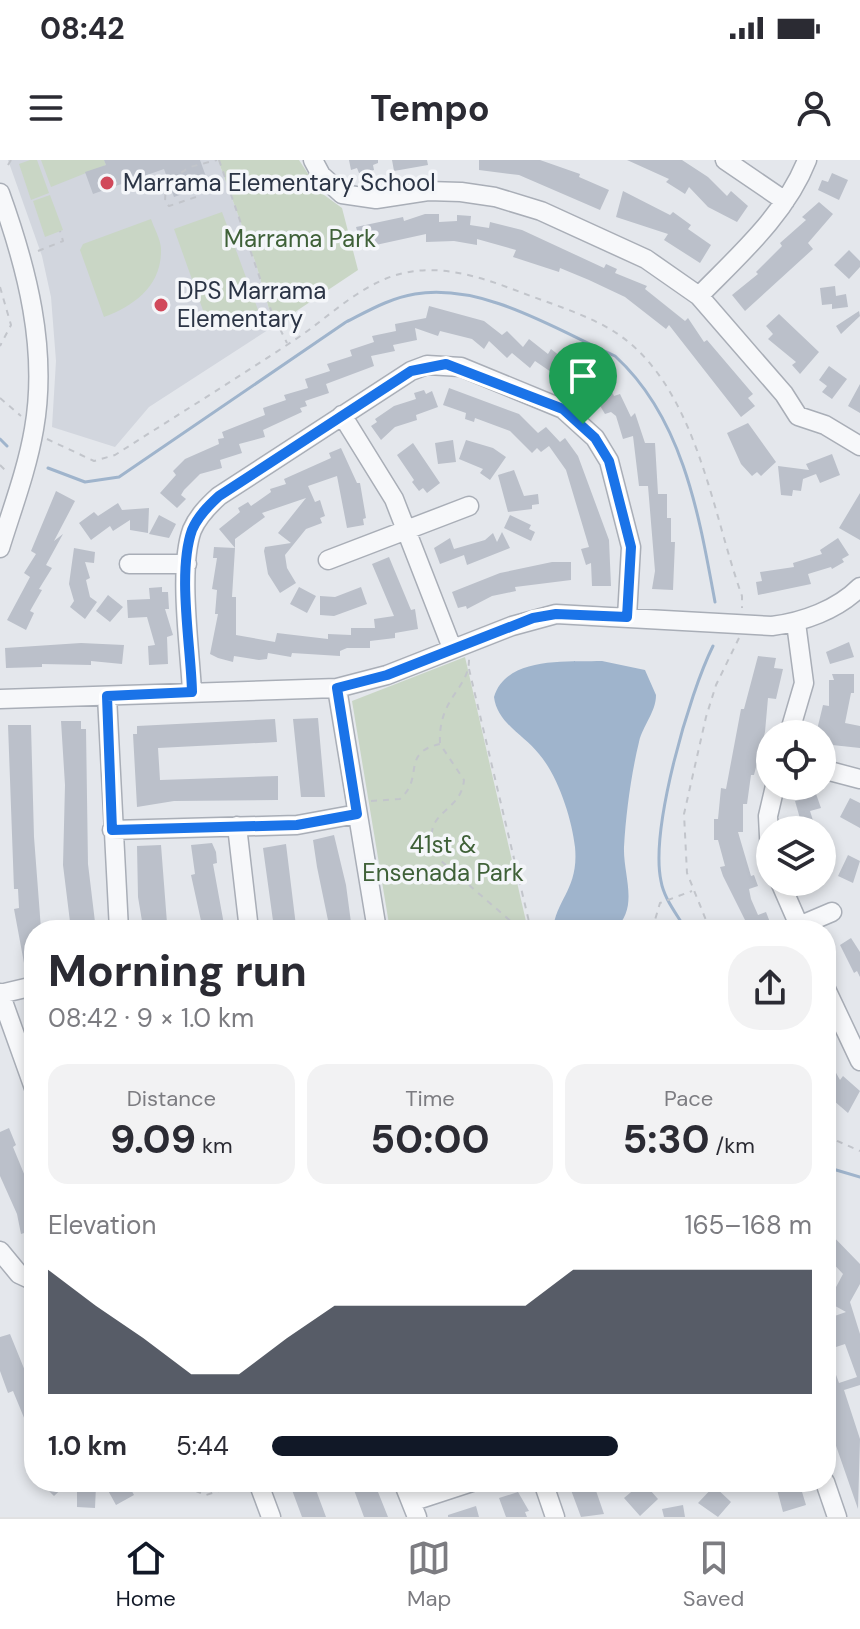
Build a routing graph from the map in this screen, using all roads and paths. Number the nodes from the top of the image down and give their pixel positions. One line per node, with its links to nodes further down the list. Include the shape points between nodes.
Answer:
1 (11, 160): 6 (path)
2 (218, 160): 8 (path, via 190,167 166,182 169,206); 14 (path)
3 (313, 160): 13 (street, via 342,194 376,199 461,192 541,211 646,259)
4 (725, 160): 9 (street)
5 (807, 160): 9 (street)
6 (8, 165)
7 (0, 193): 25 (street, via 28,286 38,377 34,428)
8 (196, 197)
9 (785, 201): 13 (street)
10 (60, 231): 11 (path, via 63,241)
11 (38, 251)
12 (0, 287): 15 (path, via 11,315)
13 (699, 296): 20 (street, via 798,416)
14 (287, 344): 19 (path, via 115,455 94,461); 32 (path, via 369,287 418,270 495,282 609,329 655,371 685,423 742,596)
15 (0, 346)
16 (0, 398): 18 (path)
17 (342, 415): 24 (street, via 379,471); 28 (street, via 202,512 193,528); 30 (street, via 411,371 446,364 563,409 595,438 609,461 631,547)
18 (21, 416)
19 (45, 438)
20 (860, 446)
21 (0, 465): 22 (path)
22 (10, 476)
23 (469, 506): 24 (street)
24 (406, 530): 26 (street); 33 (street)
25 (0, 548)
26 (328, 560)
27 (129, 564): 28 (street)
28 (187, 564): 36 (street)
29 (860, 587): 31 (street)
30 (627, 617): 32 (street); 33 (street, via 533,618)
31 (796, 623): 32 (street); 39 (street, via 804,683)
32 (739, 625): 46 (path, via 706,717 684,814 683,851)
33 (460, 650): 34 (path); 35 (street)
34 (469, 669): 40 (path, via 442,713); 53 (path)
35 (337, 688): 36 (street); 43 (street)
36 (192, 692): 37 (street)
37 (107, 696): 38 (street); 45 (street)
38 (0, 699)
39 (793, 720)
40 (440, 744): 43 (path, via 419,752 414,780 400,799); 52 (path, via 464,780 460,796 434,822 435,851)
41 (836, 773): 42 (street)
42 (860, 779)
43 (361, 808): 44 (street, via 297,825); 51 (street)
44 (237, 826): 45 (street); 50 (street)
45 (112, 830): 49 (street)
46 (693, 891): 54 (path, via 660,903); 55 (path)
47 (786, 896): 56 (street)
48 (832, 912): 57 (street)
49 (118, 920)
50 (248, 920)
51 (376, 920)
52 (509, 920)
53 (529, 920)
54 (654, 920)
55 (706, 920)
56 (797, 920)
57 (816, 920)
58 (24, 988): 59 (street)
59 (0, 994): 61 (street)
60 (836, 1010): 62 (street)
61 (24, 1060)
62 (860, 1061)
63 (836, 1140): 64 (path)
64 (860, 1151)
65 (0, 1251): 66 (street)
66 (24, 1276)
67 (256, 1492): 72 (street)
68 (451, 1492): 71 (street)
69 (546, 1492): 73 (street)
70 (828, 1492): 74 (street)
71 (414, 1510)
72 (271, 1517)
73 (555, 1517)
74 (837, 1517)

